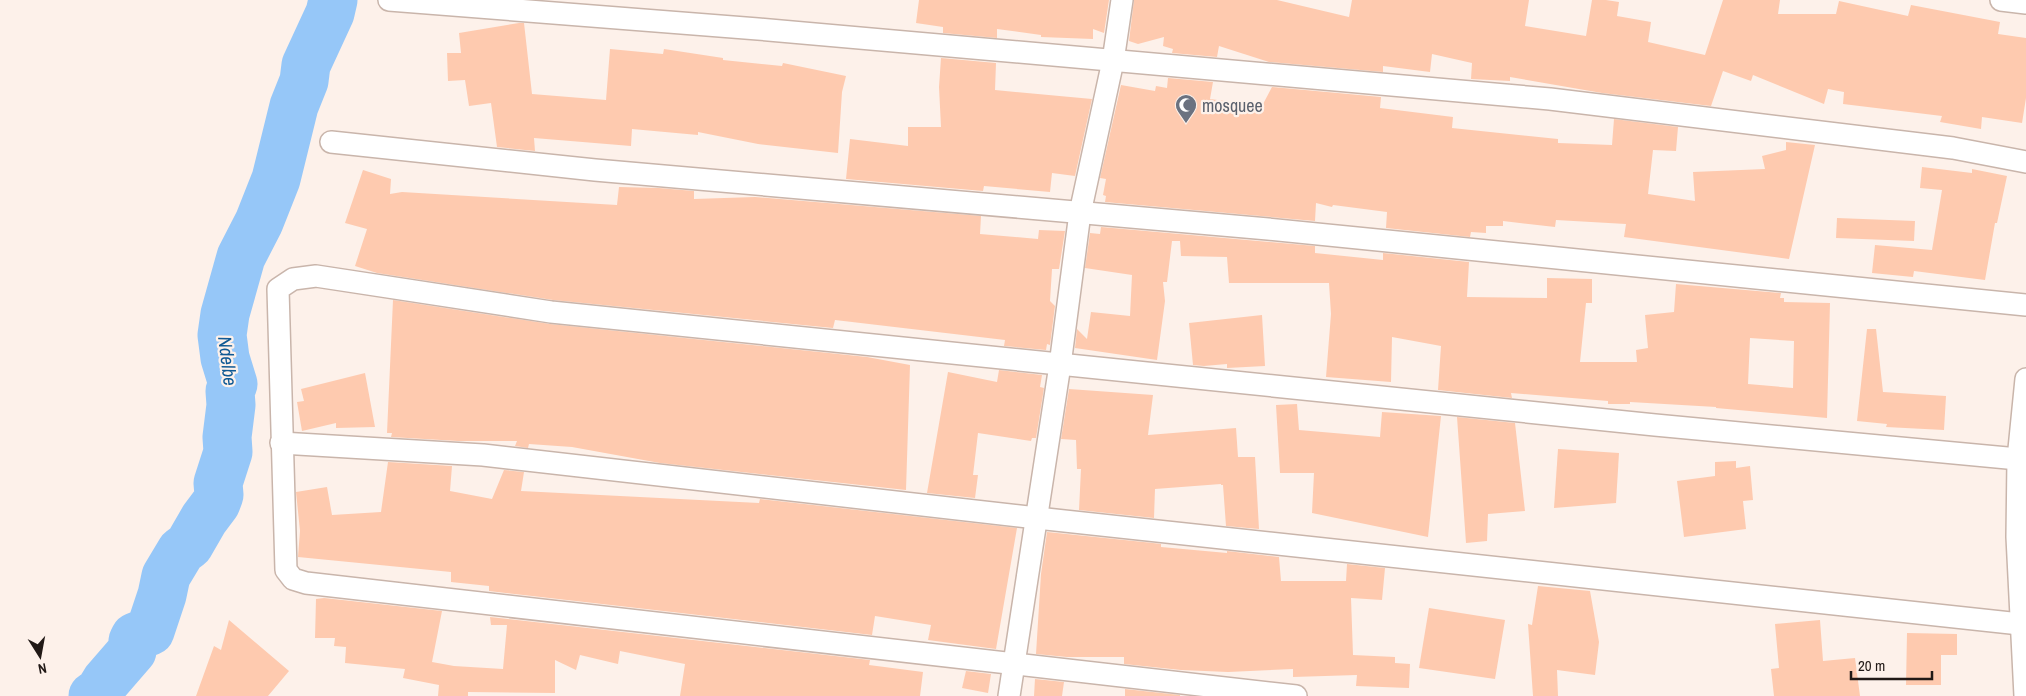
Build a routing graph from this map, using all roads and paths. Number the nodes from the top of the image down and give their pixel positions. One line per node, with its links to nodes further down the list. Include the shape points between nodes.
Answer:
1 (389, 0): 5 (street)
2 (1122, 0): 5 (street)
3 (2001, 0): 4 (street)
4 (2026, 3)
5 (1113, 61): 7 (street, via 1550,99 1954,148); 8 (street)
6 (330, 142): 8 (street, via 595,170)
7 (2026, 162)
8 (1080, 213): 9 (street); 10 (street)
9 (2026, 305)
10 (1060, 364): 12 (street, via 551,312 316,276 293,279 278,289); 13 (street); 14 (street)
11 (2026, 379): 13 (street)
12 (281, 443): 14 (street, via 483,454); 16 (street, via 286,570 293,579 306,583)
13 (2018, 459): 15 (street)
14 (1037, 518): 15 (street); 16 (street)
15 (2020, 624): 19 (street)
16 (1014, 663): 17 (street); 18 (street)
17 (1009, 696)
18 (1296, 696)
19 (2025, 696)

